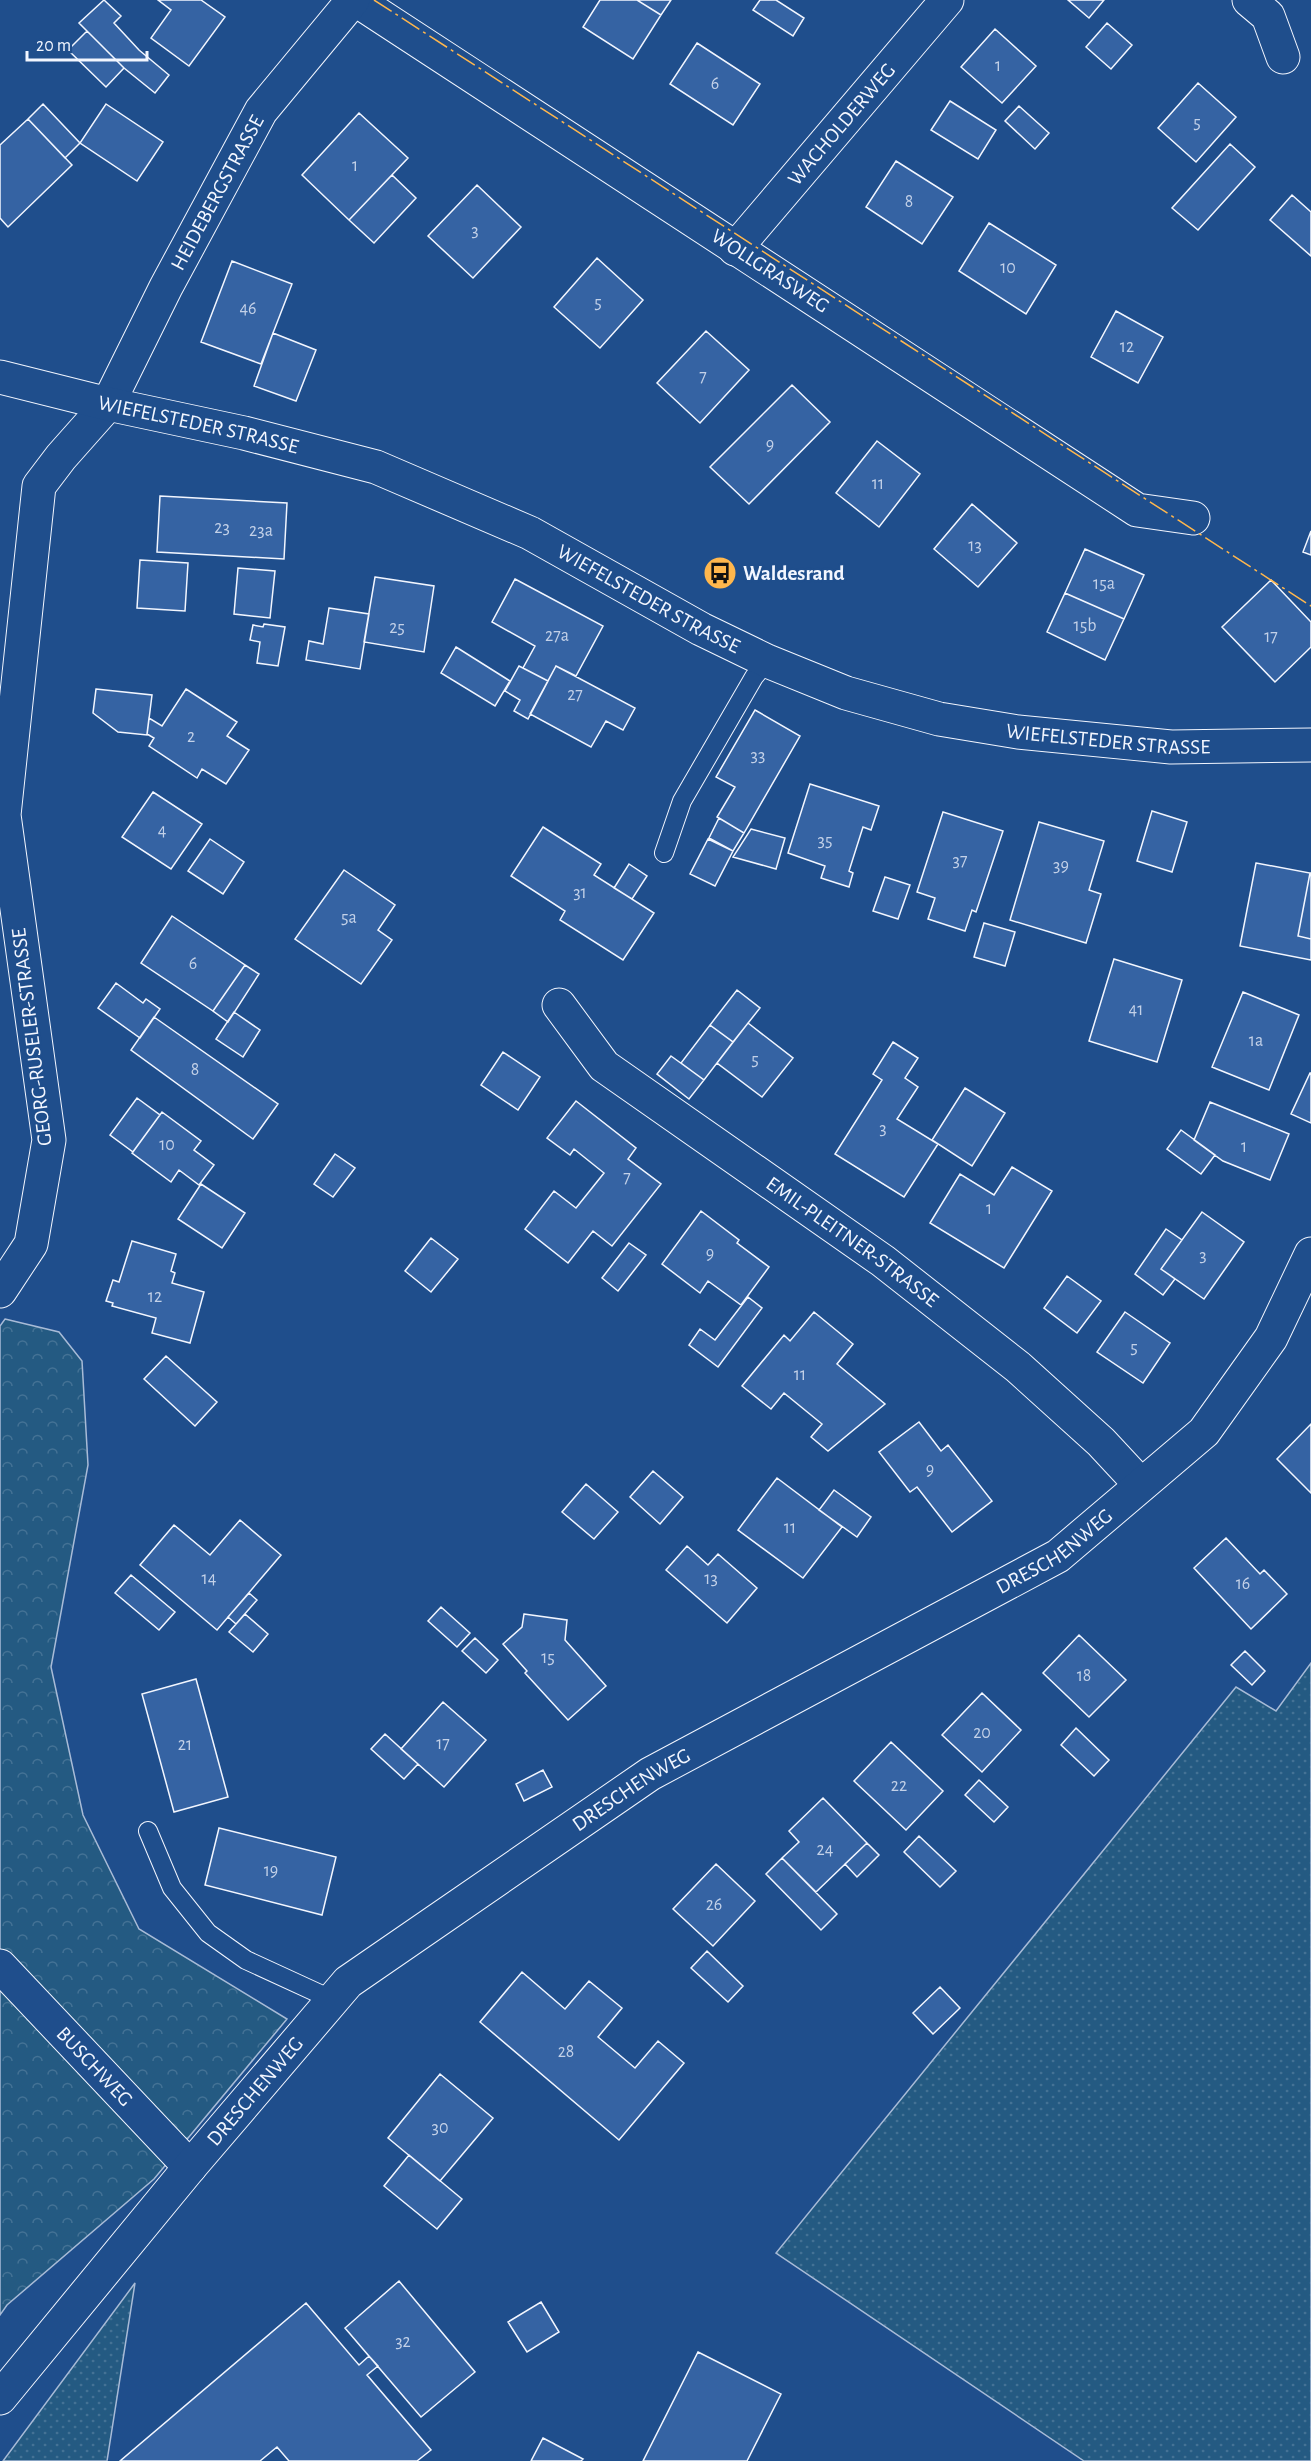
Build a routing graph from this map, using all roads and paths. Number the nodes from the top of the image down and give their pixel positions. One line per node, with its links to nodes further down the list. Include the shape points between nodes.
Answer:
1 (355, 0): 5 (street, WOLLGRASWEG); 7 (street, HEIDEBERGSTRASSE, via 261,111)
2 (947, 0): 5 (street, WACHOLDERWEG)
3 (1249, 0): 4 (street, via 1268,16)
4 (1283, 57)
5 (735, 249): 8 (street, WOLLGRASWEG, via 1137,510)
6 (0, 377): 7 (street, WIEFELSTEDER STRASSE)
7 (108, 404): 9 (street, WIEFELSTEDER STRASSE, via 376,467 530,533 701,629); 11 (street, GEORG-RUSELER-STRASSE, via 39,486)
8 (1192, 518)
9 (767, 661): 10 (street, WIEFELSTEDER STRASSE, via 846,693 939,720 1170,747); 12 (lane, via 682,801)
10 (1311, 745)
11 (2, 815): 15 (street, GEORG-RUSELER-STRASSE, via 49,1140 31,1244)
12 (664, 853)
13 (559, 1005): 16 (street, EMIL-PLEITNER-STRASSE, via 604,1066 883,1261 1018,1367 1101,1442)
14 (1311, 1254): 16 (street, DRESCHENWEG, via 1271,1338 1204,1432)
15 (0, 1291)
16 (1141, 1485): 19 (street, DRESCHENWEG, via 1058,1556 650,1774 348,1983)
17 (148, 1832): 19 (lane, via 172,1888 208,1933 246,1960)
18 (0, 1966): 20 (street, BUSCHWEG)
19 (333, 2000): 20 (street, DRESCHENWEG)
20 (190, 2167): 21 (street, DRESCHENWEG)
21 (0, 2398)

